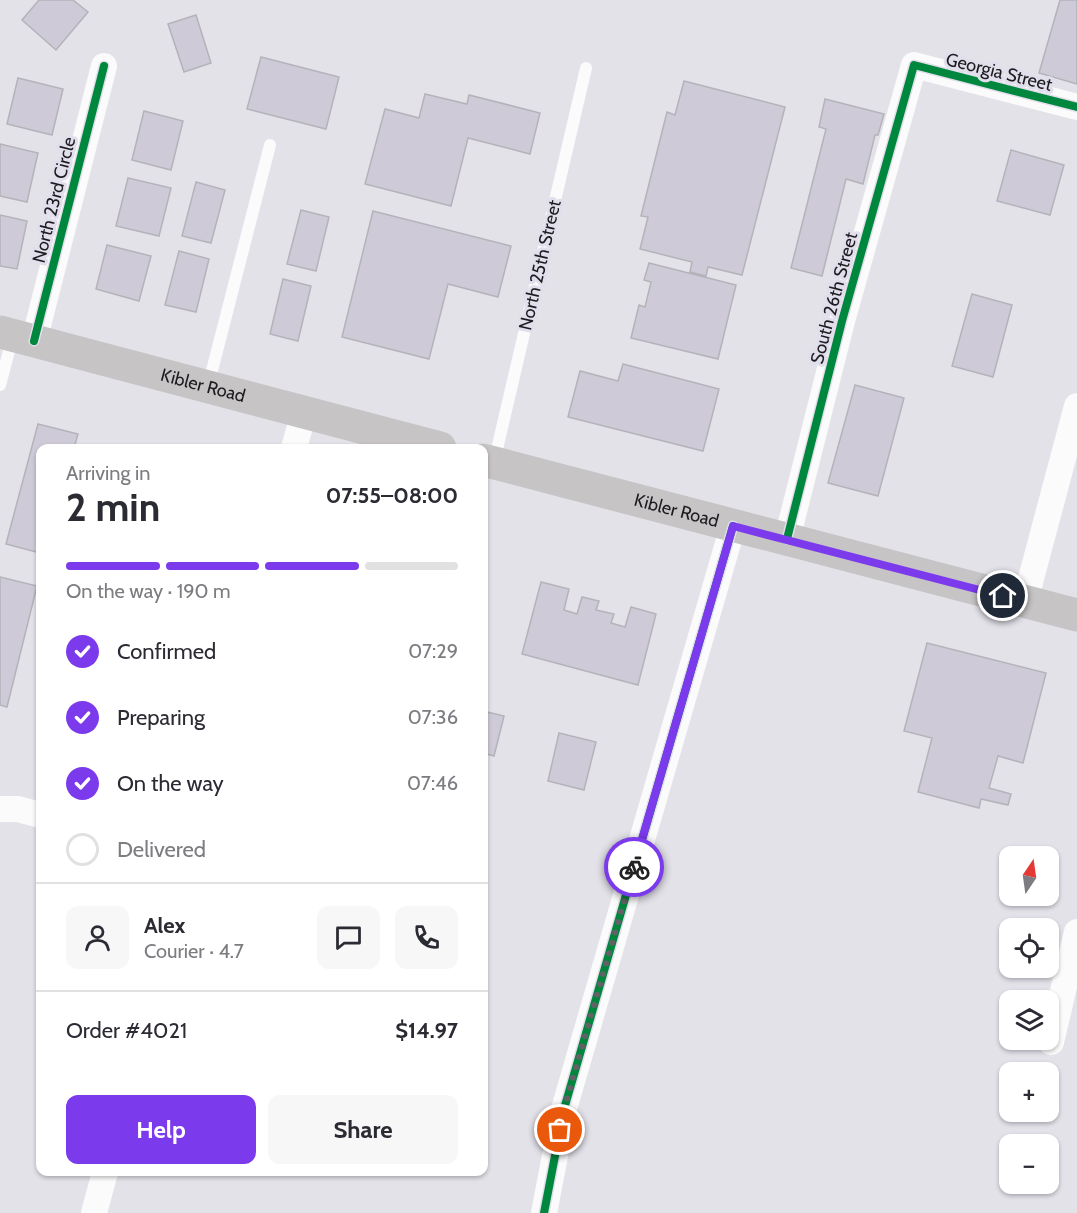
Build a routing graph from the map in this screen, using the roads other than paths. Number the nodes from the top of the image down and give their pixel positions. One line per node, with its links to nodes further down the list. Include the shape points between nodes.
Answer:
1 (914, 65): 4 (street, Georgia Street); 15 (street, South 26th Street)
2 (104, 66): 6 (street, North 23rd Circle)
3 (586, 68): 13 (lane, North 25th Street)
4 (1077, 107)
5 (270, 145): 8 (lane)
6 (16, 336): 7 (lane); 8 (main road, Kibler Road)
7 (0, 385)
8 (208, 387): 10 (main road, Kibler Road)
9 (1077, 406): 16 (street)
10 (304, 412): 11 (street); 12 (main road, Kibler Road)
11 (295, 444)
12 (425, 444)
13 (488, 461): 14 (main road, Kibler Road)
14 (733, 526): 15 (main road, Kibler Road); 24 (street, via 564,1109)
15 (786, 539): 16 (main road, Kibler Road)
16 (1024, 601): 17 (main road, Kibler Road)
17 (1077, 615)
18 (0, 809): 19 (street, via 18,808)
19 (36, 814)
20 (1077, 932): 21 (street)
21 (1059, 1005)
22 (104, 1176): 23 (street)
23 (94, 1213)
24 (544, 1213)

